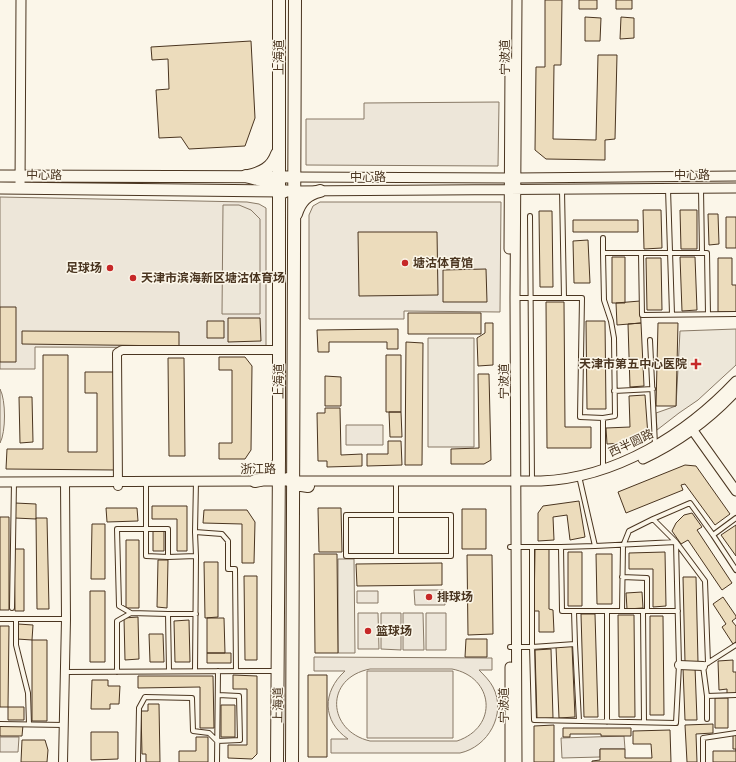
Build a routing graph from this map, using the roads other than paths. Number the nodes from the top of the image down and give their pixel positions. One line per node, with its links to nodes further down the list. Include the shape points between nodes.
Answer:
1 (21, 0): 9 (street)
2 (279, 0): 7 (main road, 上海道)
3 (295, 0): 6 (main road, 上海道)
4 (511, 0): 13 (street, 宁波道)
5 (517, 0): 13 (street, 宁波道)
6 (295, 147): 12 (main road, 上海道); 14 (main road, via 290,165)
7 (278, 149): 10 (main road, via 276,158 269,167); 14 (main road, 上海道)
8 (0, 176): 9 (main road, 中心路)
9 (20, 176): 10 (main road, 中心路); 16 (street)
10 (246, 176): 14 (main road)
11 (736, 176): 13 (street, 中心路)
12 (295, 177): 13 (street, 中心路); 14 (main road, 中心路); 23 (main road, 上海道)
13 (513, 178): 20 (street, 宁波道)
14 (279, 184): 22 (main road, 中心路); 23 (main road, 中心路); 26 (main road, 上海道); 27 (main road, via 290,203)
15 (0, 188): 16 (main road, 中心路)
16 (20, 188): 22 (main road, 中心路)
17 (668, 188): 18 (street, 中心路); 21 (street, 中心路); 31 (lane)
18 (701, 188): 19 (street, 中心路); 32 (lane)
19 (736, 188)
20 (513, 189): 21 (street, 中心路); 24 (street, 中心路); 33 (street, 宁波道); 54 (street, 宁波道)
21 (562, 190): 35 (lane)
22 (246, 191): 26 (main road, via 268,196 274,202)
23 (295, 191): 24 (street, 中心路); 27 (main road, 上海道)
24 (320, 191): 27 (main road, via 310,194 301,202)
25 (530, 216): 34 (lane)
26 (279, 220): 40 (main road, 上海道)
27 (295, 221): 51 (main road, 上海道, via 294,454)
28 (602, 238): 29 (lane)
29 (603, 253): 30 (lane); 43 (lane, via 604,300 614,338)
30 (641, 253): 31 (lane); 36 (lane, via 642,315)
31 (670, 253): 32 (lane); 36 (lane)
32 (702, 253): 37 (lane, via 707,253)
33 (515, 298): 34 (lane); 54 (street, 宁波道)
34 (531, 298): 35 (lane); 52 (lane)
35 (564, 298): 45 (lane, via 582,298 580,417)
36 (672, 314): 37 (lane)
37 (708, 314): 38 (lane)
38 (736, 314)
39 (650, 340): 42 (lane)
40 (279, 350): 48 (main road, 上海道); 57 (street, via 122,350 117,353)
41 (736, 381): 46 (street, 西半圆路)
42 (653, 389): 43 (lane); 47 (lane)
43 (614, 391): 45 (lane, via 615,416)
44 (736, 391): 46 (street, 西半圆路, via 716,411)
45 (603, 418): 49 (lane)
46 (691, 427): 47 (street, 西半圆路); 50 (street, 西半圆路, via 659,451 605,474); 64 (street)
47 (655, 446): 49 (street, 西半圆路)
48 (279, 458): 51 (main road, 上海道); 60 (main road, via 271,475)
49 (603, 469): 50 (street, 西半圆路)
50 (579, 479): 52 (street, 西半圆路); 54 (street, 西半圆路, via 550,486); 73 (lane)
51 (285, 481): 60 (street, 浙江路); 61 (street, 浙江路); 63 (main road); 65 (main road, 上海道); 105 (main road, 上海道)
52 (532, 481): 54 (street, 西半圆路)
53 (0, 482): 55 (street, 浙江路)
54 (513, 483): 61 (street, 浙江路); 75 (street, 宁波道)
55 (14, 484): 56 (street, 浙江路); 62 (street, 浙江路); 83 (lane)
56 (65, 484): 57 (street, 浙江路); 94 (street)
57 (118, 484): 58 (street, 浙江路)
58 (146, 484): 59 (street, 浙江路); 69 (lane)
59 (196, 484): 60 (street, 浙江路); 70 (lane)
60 (256, 484)
61 (396, 484): 63 (street, 浙江路); 66 (lane)
62 (0, 486)
63 (308, 486): 65 (main road, via 297,490)
64 (736, 491)
65 (294, 499): 124 (main road, 上海道)
66 (396, 516): 79 (lane); 79 (lane, via 346,515 346,556); 79 (lane, via 452,515 451,556)
67 (736, 518): 71 (lane)
68 (652, 519): 71 (lane, via 690,503); 72 (lane); 74 (lane, via 629,531)
69 (146, 528): 80 (lane, via 168,529); 80 (lane, via 146,556); 89 (lane, via 118,529 119,606)
70 (196, 532): 78 (lane); 104 (lane, via 222,534 228,541 228,569 235,570)
71 (713, 535): 81 (lane)
72 (676, 542): 74 (lane); 88 (lane); 100 (lane, via 705,581)
73 (595, 546): 74 (lane); 77 (lane)
74 (622, 546): 82 (lane)
75 (513, 547): 76 (lane); 97 (street, 宁波道)
76 (532, 547): 77 (lane); 98 (lane)
77 (561, 547): 84 (lane, via 562,611)
78 (196, 556): 80 (lane); 91 (lane)
79 (396, 556)
80 (168, 557)
81 (736, 570)
82 (622, 577): 86 (lane); 87 (lane, via 647,578)
83 (12, 608)
84 (574, 611): 85 (lane); 95 (lane)
85 (607, 611): 86 (lane); 113 (lane)
86 (622, 611): 87 (lane)
87 (645, 611): 88 (lane); 114 (lane)
88 (678, 611): 99 (lane)
89 (131, 613): 90 (lane); 107 (lane, via 117,621)
90 (168, 614): 91 (lane); 101 (lane)
91 (196, 614): 102 (lane)
92 (0, 619): 93 (lane)
93 (16, 619): 94 (lane); 116 (lane, via 16,645 28,693)
94 (66, 619): 106 (street)
95 (575, 644): 98 (lane); 112 (lane)
96 (736, 645): 100 (lane)
97 (513, 647): 98 (lane); 125 (street, 宁波道); 126 (street, 宁波道)
98 (532, 647): 112 (lane, via 534,720)
99 (679, 665): 100 (street); 114 (lane, via 676,723)
100 (705, 665): 110 (lane)
101 (169, 671): 102 (lane); 107 (lane)
102 (195, 671): 103 (lane)
103 (218, 671): 104 (lane); 108 (lane)
104 (236, 671): 105 (lane)
105 (278, 671): 123 (main road, 上海道)
106 (65, 672): 107 (lane); 117 (street)
107 (117, 672)
108 (218, 695): 119 (lane); 119 (lane, via 239,696 240,740)
109 (736, 695): 110 (lane)
110 (706, 696): 111 (lane)
111 (707, 719)
112 (579, 721): 113 (lane)
113 (608, 722): 114 (lane)
114 (644, 722)
115 (0, 724): 116 (lane)
116 (29, 724): 117 (lane)
117 (64, 725): 121 (street)
118 (736, 733): 127 (lane, via 704,738)
119 (217, 741): 120 (lane, via 209,732 193,731 192,698 145,697 139,708); 122 (lane)
120 (138, 761)
121 (63, 762)
122 (217, 762)
123 (277, 762)
124 (292, 762)
125 (510, 762)
126 (517, 762)
127 (703, 762)

